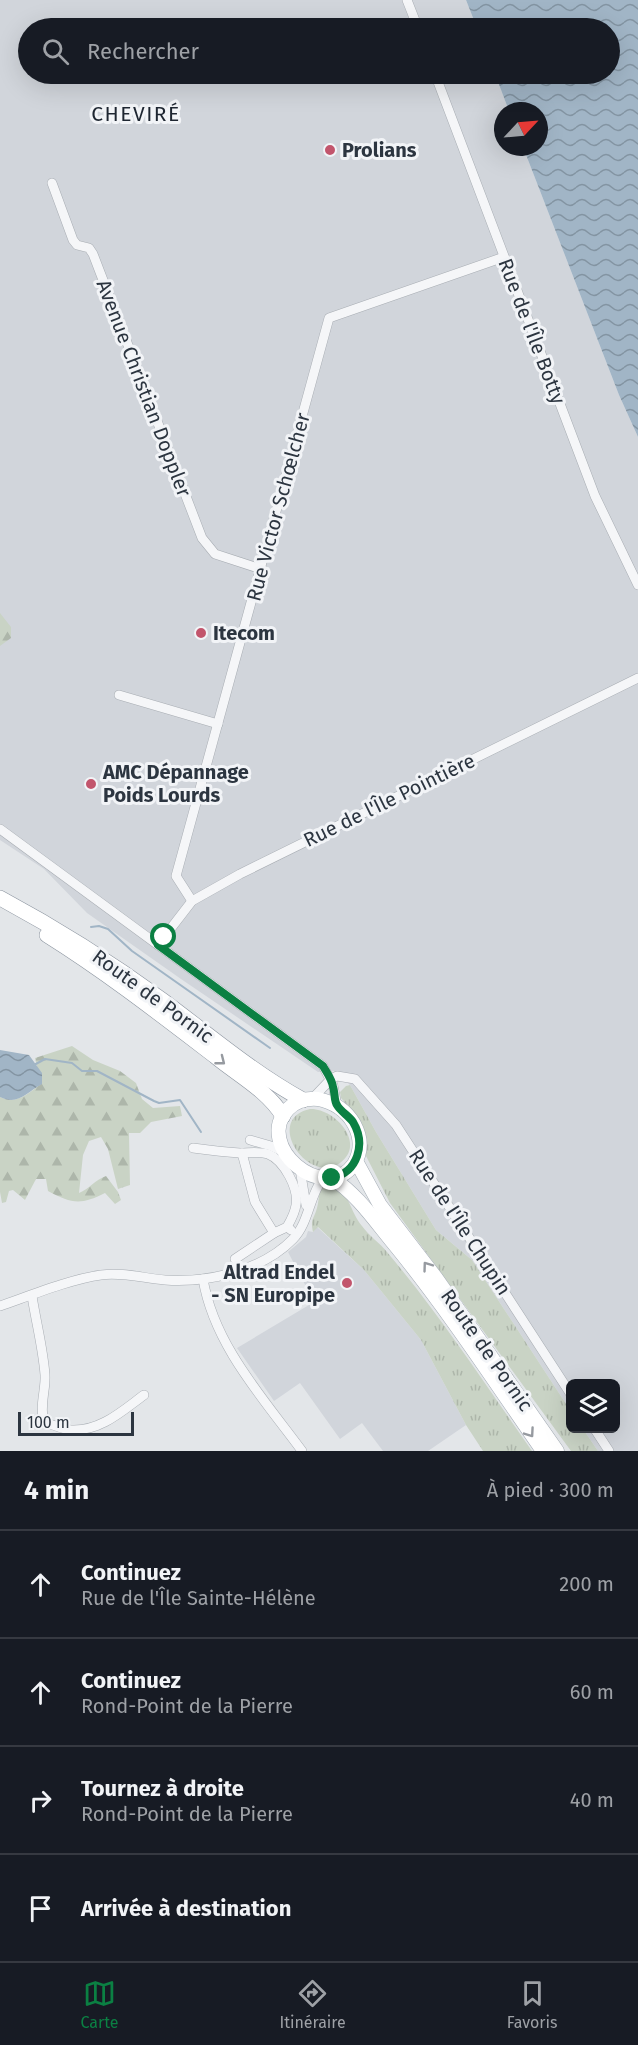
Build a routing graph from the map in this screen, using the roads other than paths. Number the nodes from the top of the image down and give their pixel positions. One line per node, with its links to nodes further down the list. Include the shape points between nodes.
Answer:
1 (407, 0): 2 (street)
2 (413, 18)
3 (439, 84): 5 (street, Rue de l'Île Botty)
4 (52, 183): 6 (street, Avenue Christian Doppler, via 72,246 89,248 93,254 172,475 202,538 215,554)
5 (504, 257): 6 (street, Rue Victor Schœlcher, via 329,318); 7 (street, Rue de l'Île Botty, via 598,504)
6 (261, 569): 10 (street, Rue Victor Schœlcher)
7 (638, 585)
8 (638, 678): 13 (street, Rue de l'Île Pointière)
9 (119, 695): 10 (street)
10 (218, 724): 13 (street, Rue Victor Schœlcher, via 176,876)
11 (0, 829): 15 (street)
12 (0, 898): 17 (highway, Route de Pornic, via 80,943 240,1060)
13 (192, 900): 15 (street, Rue de l'Île Pointière)
14 (0, 910): 19 (highway, Route de Pornic, one-way to 19, via 65,946 157,1010 252,1083 270,1100)
15 (158, 945): 16 (street, via 323,1066)
16 (331, 1079): 17 (street); 18 (street); 34 (street, Rue de l'Île Chupin, via 355,1079 396,1125)
17 (308, 1099): 18 (main road); 19 (main road, via 289,1108)
18 (337, 1106): 23 (main road, via 357,1131 360,1147)
19 (281, 1123): 22 (main road); 22 (street, via 270,1137 254,1141)
20 (193, 1148): 21 (street)
21 (242, 1153): 27 (street, via 270,1155 287,1174 296,1204); 28 (street, via 255,1202)
22 (286, 1153): 24 (main road)
23 (356, 1161): 25 (main road); 39 (main road, Route de Pornic, one-way to 23, via 380,1205)
24 (300, 1169): 25 (main road); 26 (street)
25 (333, 1180): 26 (street, via 315,1189); 38 (main road, Route de Pornic, one-way to 38, via 362,1204 417,1271)
26 (306, 1214): 29 (street)
27 (287, 1227): 28 (street); 29 (street)
28 (274, 1233): 30 (street)
29 (297, 1235): 31 (street, via 256,1264)
30 (235, 1259)
31 (203, 1279): 32 (street, via 164,1280 108,1274); 37 (street, via 213,1318 232,1353)
32 (32, 1296): 33 (street); 35 (street, via 44,1365 44,1422 70,1430 86,1429 108,1422)
33 (0, 1306)
34 (566, 1387)
35 (144, 1395)
36 (597, 1433): 40 (street)
37 (302, 1451)
38 (543, 1451)
39 (557, 1451)
40 (609, 1451)

